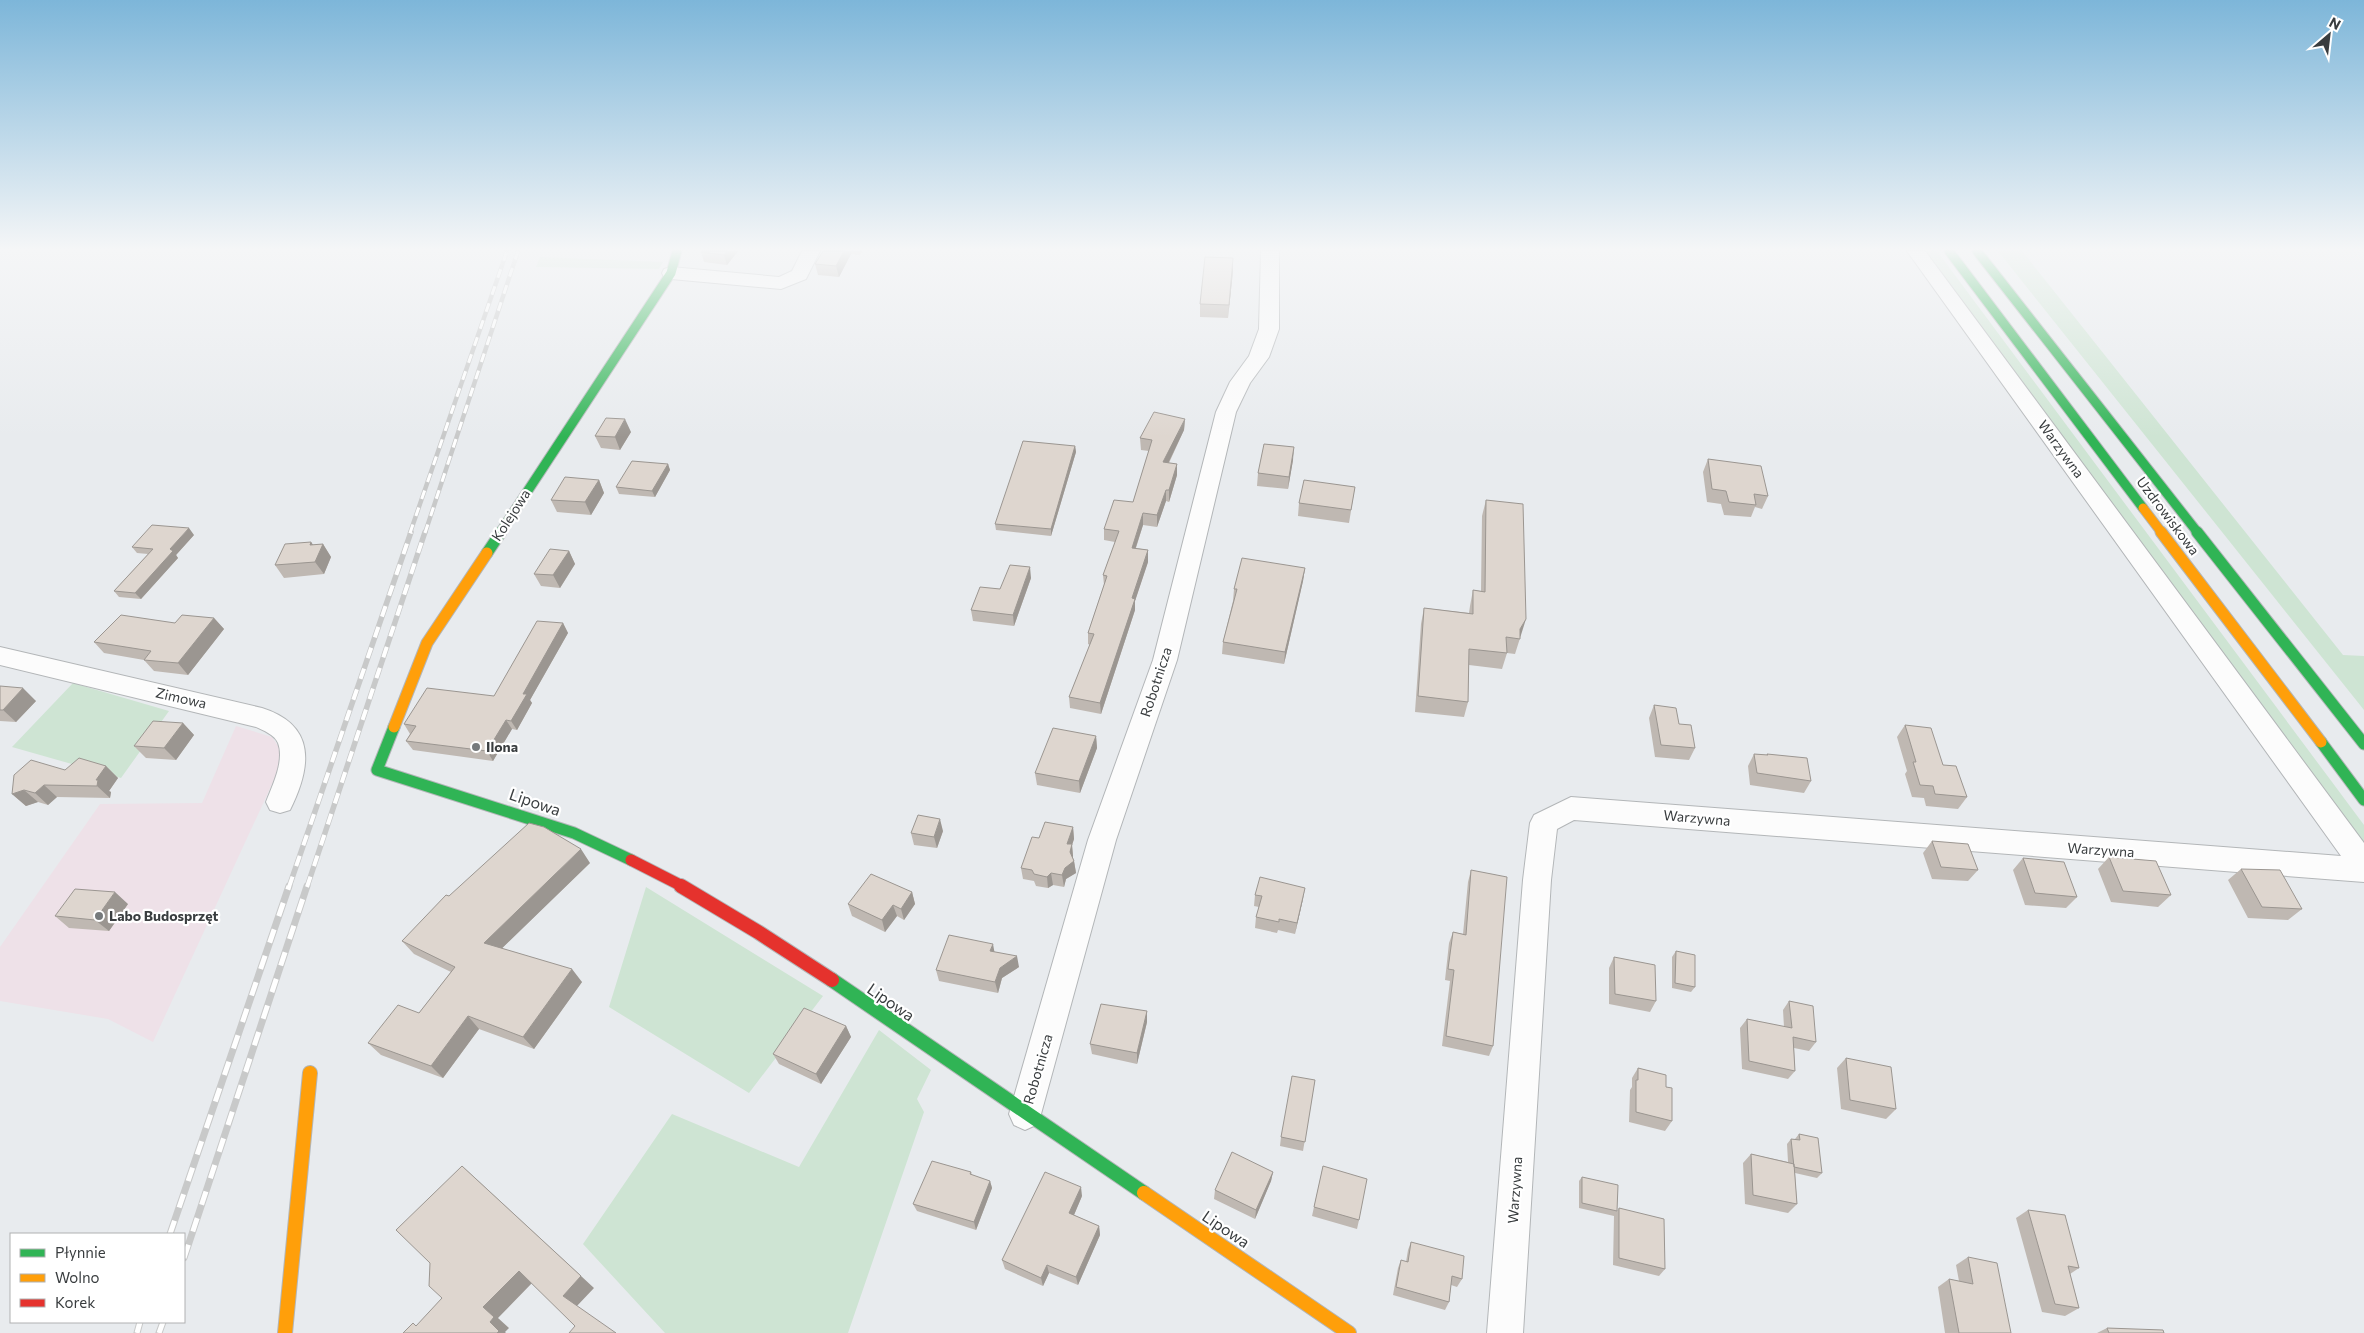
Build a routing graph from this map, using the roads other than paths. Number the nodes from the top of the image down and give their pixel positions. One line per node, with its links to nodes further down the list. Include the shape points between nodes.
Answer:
1 (644, 313): 8 (street, Kolejowa, via 427,643)
2 (1269, 313): 14 (street, Robotnicza, via 1269,329 1259,357 1240,382 1226,412 1165,660 1102,840)
3 (1961, 313): 11 (street, Warzywna)
4 (1996, 313): 9 (street, Uzdrowiskowa)
5 (2026, 313): 7 (street, Uzdrowiskowa)
6 (0, 656): 10 (street, Zimowa, via 276,723 287,732 294,747 293,764)
7 (2364, 744)
8 (377, 770): 14 (street, Lipowa, via 574,833 675,881 804,962)
9 (2364, 800)
10 (280, 802)
11 (2364, 865)
12 (2364, 870): 17 (street, Warzywna, via 1571,808 1544,823 1537,880)
13 (310, 1072): 15 (street)
14 (1025, 1114): 16 (street, Lipowa)
15 (285, 1333)
16 (1349, 1333)
17 (1505, 1333)

